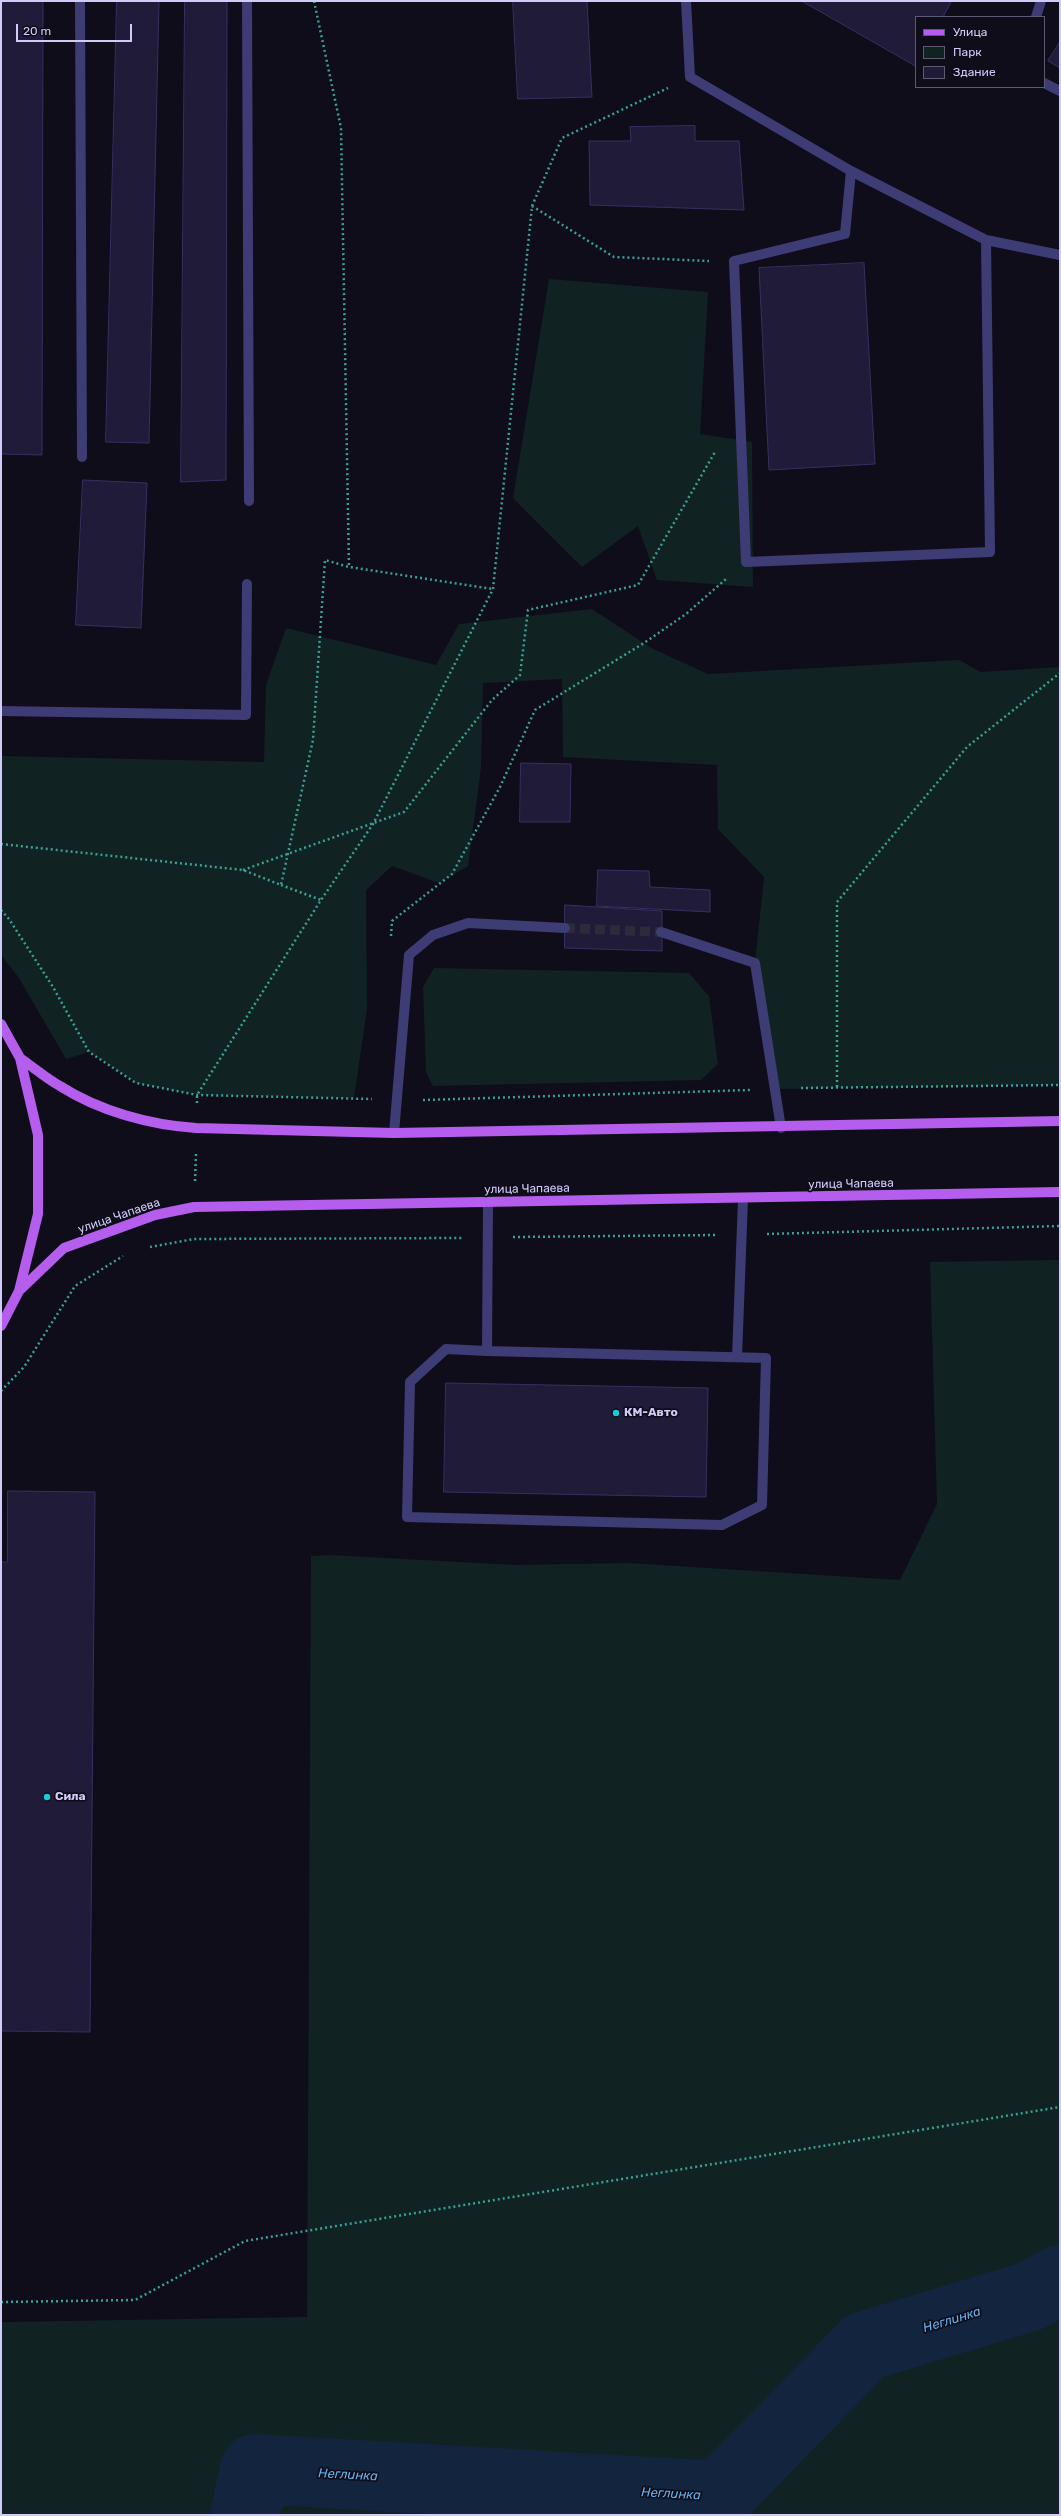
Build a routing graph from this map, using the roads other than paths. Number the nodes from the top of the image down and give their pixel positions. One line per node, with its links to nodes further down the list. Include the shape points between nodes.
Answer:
1 (80, 1): 11 (street)
2 (247, 1): 12 (street)
3 (686, 1): 8 (street, via 690,77)
4 (1041, 1): 5 (street)
5 (1036, 16)
6 (1045, 84): 7 (street)
7 (1060, 91)
8 (851, 171): 9 (street); 9 (street, via 845,234 734,262 746,562 990,552)
9 (986, 240): 10 (street)
10 (1060, 256)
11 (82, 457)
12 (249, 501)
13 (247, 584): 14 (street, via 246,715)
14 (1, 711)
15 (565, 928): 21 (street, via 468,923 433,936 409,955)
16 (661, 932): 20 (street, via 755,964)
17 (1, 1024): 18 (main road)
18 (20, 1058): 21 (main road, via 60,1087 112,1111 169,1126); 25 (main road, via 38,1135 38,1214)
19 (1060, 1121): 20 (main road)
20 (781, 1128): 21 (main road)
21 (394, 1133)
22 (1060, 1192): 23 (main road, улица Чапаева)
23 (743, 1199): 24 (main road, улица Чапаева); 28 (street)
24 (488, 1202): 25 (main road, улица Чапаева, via 194,1207 155,1215 64,1248); 27 (street)
25 (19, 1291): 26 (main road)
26 (1, 1326)
27 (487, 1351): 28 (street); 28 (street, via 446,1349 410,1382 407,1517 722,1525 762,1506 766,1358)
28 (737, 1357)

